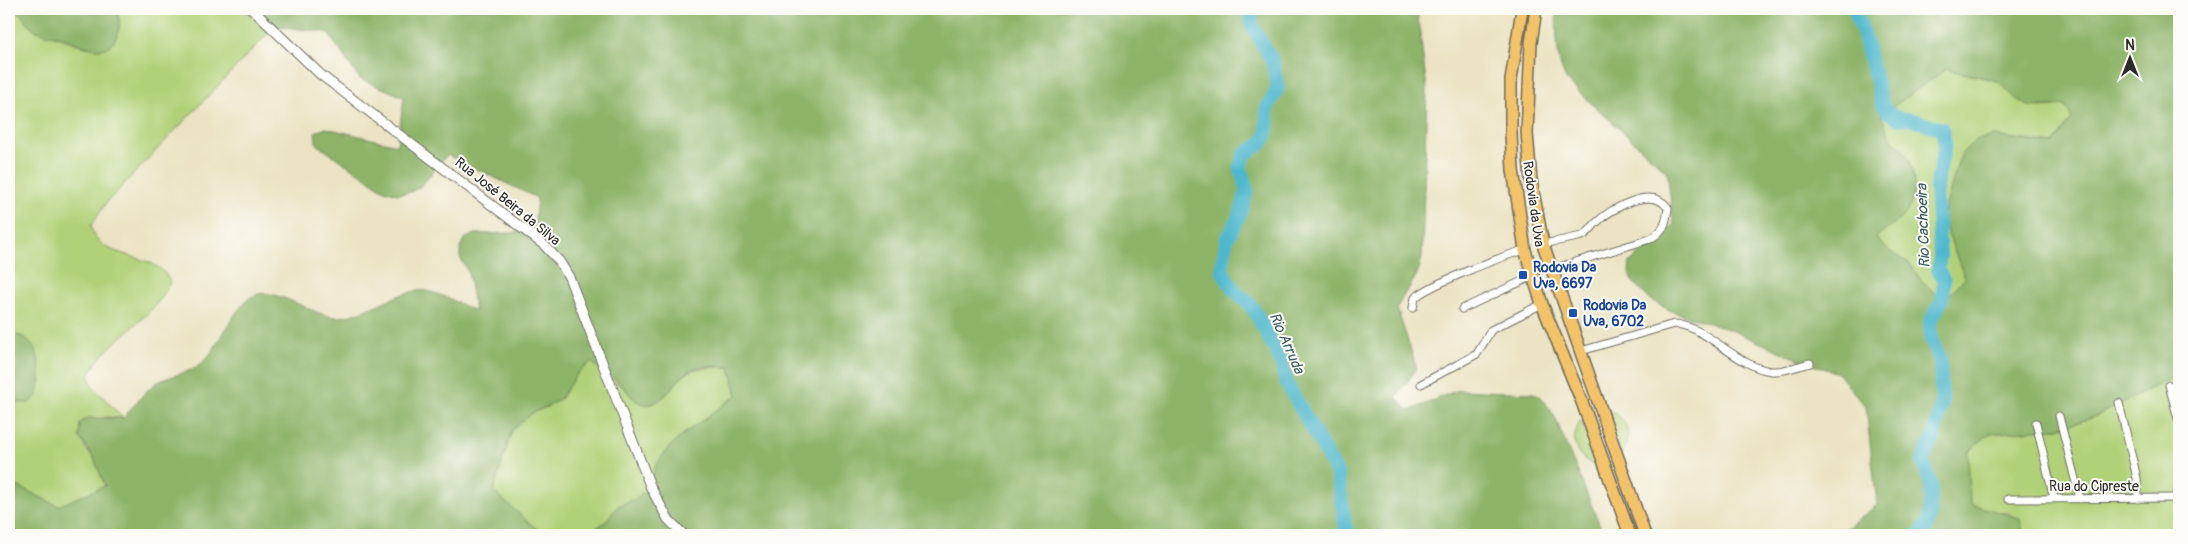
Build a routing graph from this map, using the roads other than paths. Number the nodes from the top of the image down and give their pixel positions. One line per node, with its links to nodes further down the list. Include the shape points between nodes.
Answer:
1 (252, 9): 24 (street, Rua José Beira da Silva, via 320,74 544,245 559,261 569,277 652,488 668,519)
2 (1522, 9): 5 (main road, Rodovia da Uva, via 1511,80 1510,133)
3 (1536, 9): 4 (main road, Rodovia da Uva, via 1531,42 1527,133 1531,180)
4 (1543, 244): 6 (main road, Rodovia da Uva); 6 (street, via 1581,236 1591,231 1597,222 1637,199 1658,198 1668,208 1666,224 1660,233)
5 (1525, 250): 7 (main road, Rodovia da Uva); 9 (street, via 1426,290 1415,298)
6 (1553, 269): 11 (main road, Rodovia da Uva)
7 (1533, 276): 8 (main road, Rodovia da Uva); 10 (street)
8 (1542, 304): 13 (street, via 1491,330 1476,354); 25 (main road, Rodovia da Uva)
9 (1413, 308)
10 (1462, 309)
11 (1581, 351): 12 (street, via 1674,324 1687,324 1719,346 1770,371); 26 (main road, Rodovia da Uva)
12 (1810, 363)
13 (1421, 384)
14 (2169, 385): 17 (street)
15 (2119, 403): 23 (street, via 2137,478)
16 (2059, 416): 22 (street)
17 (2179, 422)
18 (2036, 423): 21 (street)
19 (2179, 498): 23 (street, Rua do Cipreste)
20 (2008, 499): 21 (street, Rua do Cipreste)
21 (2054, 499): 22 (street, Rua do Cipreste)
22 (2080, 499): 23 (street, Rua do Cipreste)
23 (2138, 499)
24 (684, 535)
25 (1630, 535)
26 (1645, 535)

